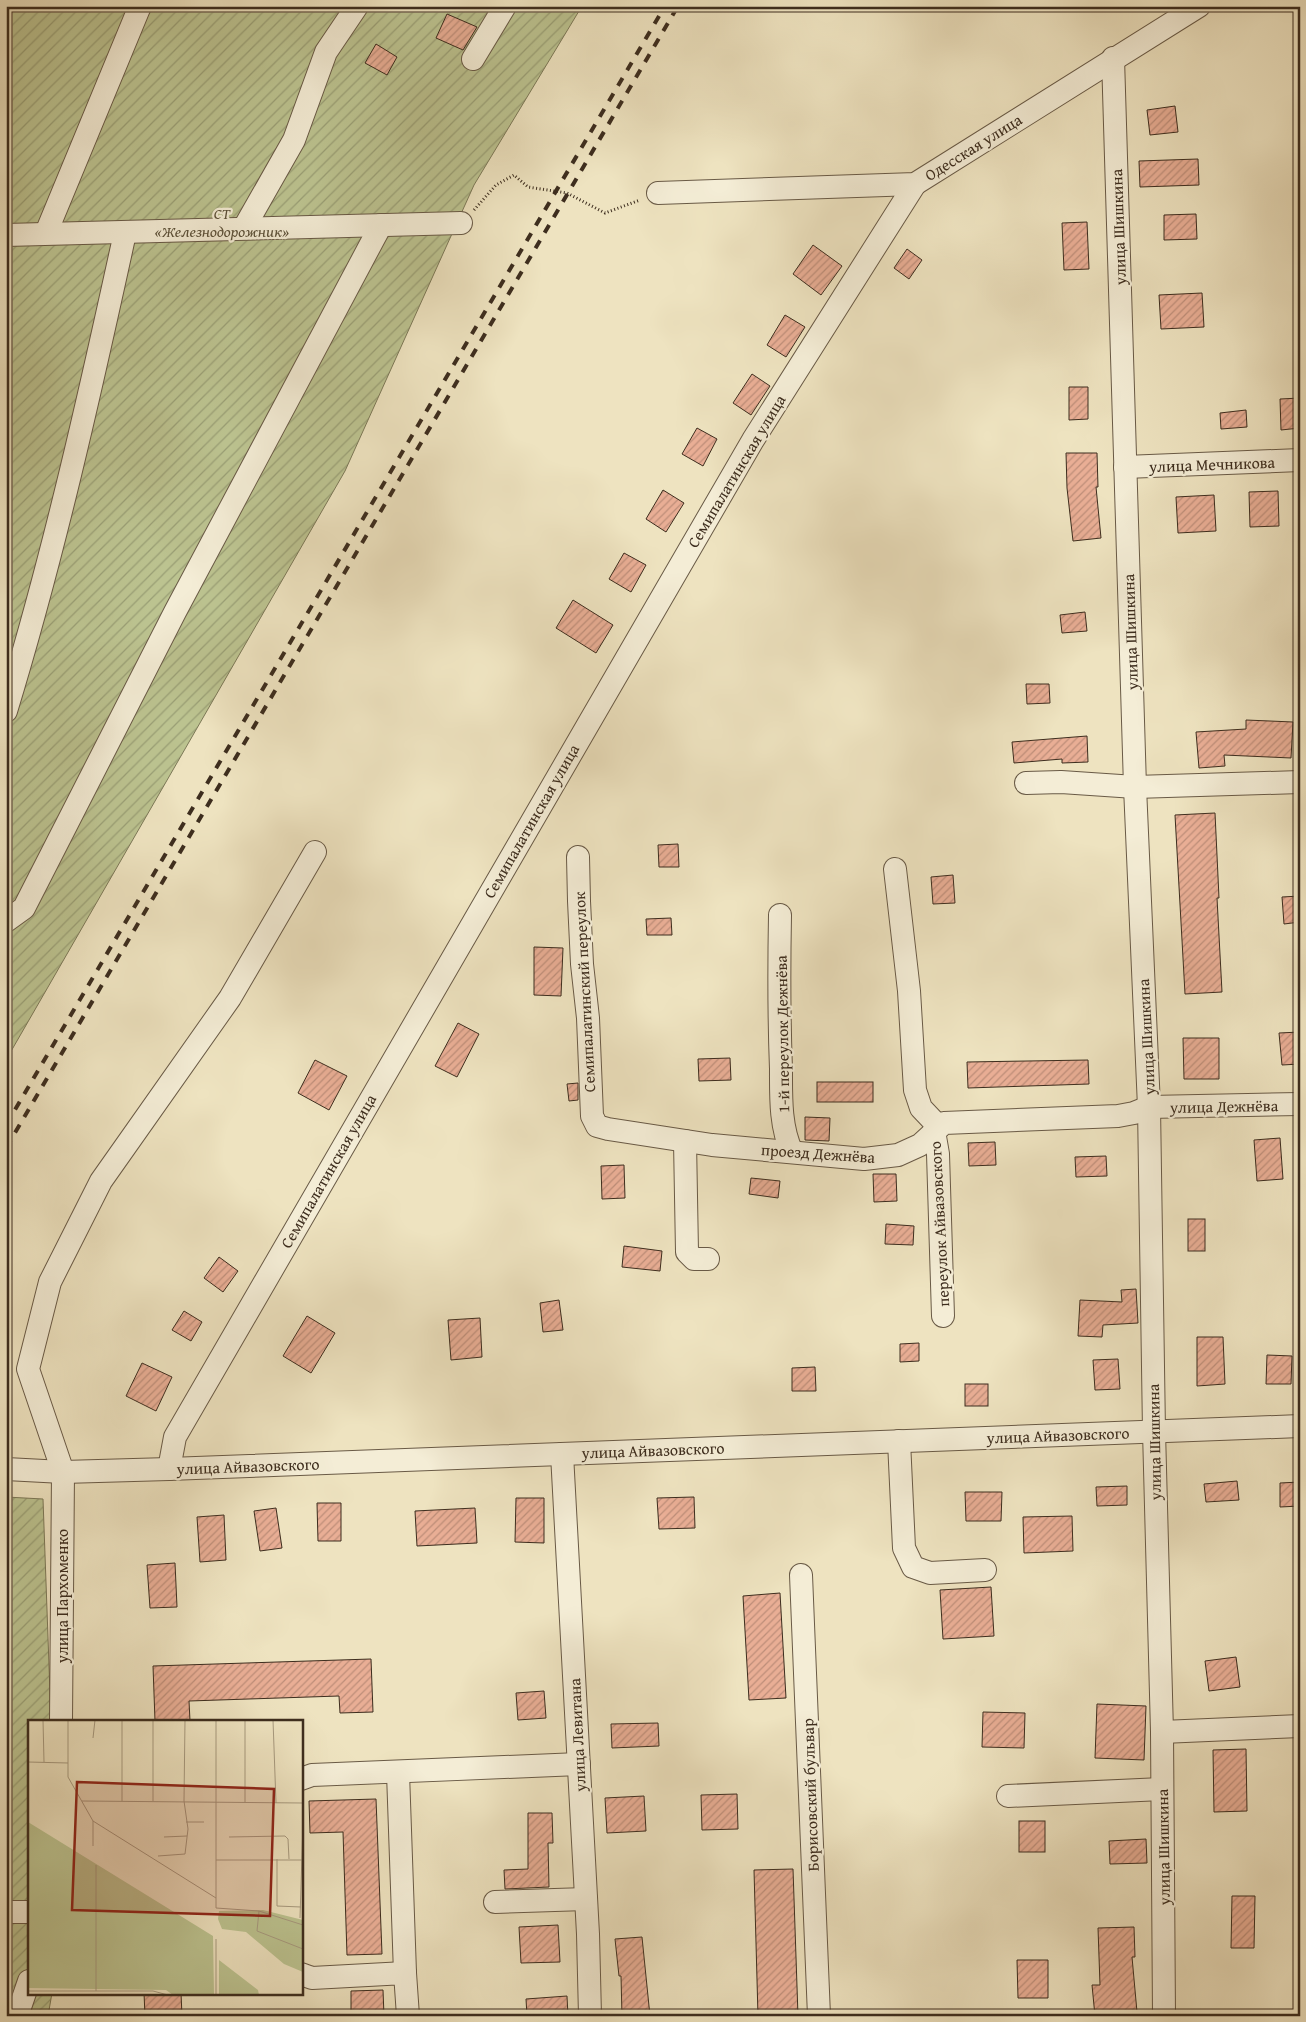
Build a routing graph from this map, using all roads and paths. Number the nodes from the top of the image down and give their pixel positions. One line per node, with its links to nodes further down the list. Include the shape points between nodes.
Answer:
1 (140, 6): 12 (street)
2 (357, 6): 11 (street, via 326,52 294,140)
3 (505, 6): 6 (street)
4 (1199, 6): 5 (street, Одесская улица)
5 (1114, 58): 7 (street, Одесская улица); 16 (street, улица Шишкина)
6 (473, 59)
7 (915, 184): 8 (street, Одесская улица); 39 (street, Семипалатинская улица, via 752,440 175,1437)
8 (658, 193): 9 (path, via 605,213 567,193 528,187 514,175 496,185)
9 (461, 223): 10 (street)
10 (381, 225): 11 (street); 25 (street, via 179,603 24,908)
11 (244, 228): 13 (street)
12 (46, 233): 13 (street); 14 (street)
13 (125, 233): 17 (street, via 30,634)
14 (6, 235)
15 (1300, 460): 16 (street, улица Мечникова)
16 (1125, 467): 20 (street, улица Шишкина)
17 (6, 711)
18 (1300, 782): 20 (street)
19 (1026, 783): 20 (street)
20 (1135, 787): 27 (street, улица Шишкина)
21 (316, 852): 40 (street, улица Пархоменко, via 230,998 101,1181 50,1282 28,1370)
22 (578, 857): 28 (street, Семипалатинский переулок, via 590,1104)
23 (895, 869): 29 (street, via 909,992 915,1090 922,1108)
24 (780, 915): 31 (street, 1-й переулок Дежнёва, via 781,1095 785,1138)
25 (6, 920)
26 (1300, 1104): 27 (street, улица Дежнёва)
27 (1149, 1108): 29 (street, проезд Дежнёва, via 1118,1116 944,1123); 35 (street, улица Шишкина)
28 (597, 1126): 30 (street, проезд Дежнёва)
29 (937, 1129): 31 (street, проезд Дежнёва, via 920,1145 898,1156 864,1159); 33 (street, переулок Айвазовского)
30 (685, 1141): 31 (street, проезд Дежнёва); 32 (street, via 687,1252 694,1259)
31 (792, 1152)
32 (708, 1259)
33 (944, 1316)
34 (1300, 1426): 35 (street, улица Айвазовского)
35 (1154, 1431): 36 (street, улица Айвазовского); 45 (street, улица Шишкина)
36 (899, 1440): 37 (street, улица Айвазовского); 41 (street, via 904,1548 913,1566 930,1573)
37 (562, 1454): 39 (street, улица Айвазовского); 46 (street, улица Левитана)
38 (6, 1469): 40 (street, улица Айвазовского)
39 (168, 1469): 40 (street, улица Айвазовского)
40 (63, 1472): 43 (street, улица Пархоменко)
41 (985, 1570)
42 (801, 1575): 61 (street, Борисовский бульвар)
43 (61, 1720)
44 (1300, 1726): 45 (street)
45 (1162, 1732): 49 (street, улица Шишкина)
46 (578, 1764): 47 (street); 51 (street, улица Левитана)
47 (398, 1773): 48 (street, via 312,1775); 55 (street)
48 (302, 1779)
49 (1162, 1789): 50 (street); 62 (street, улица Шишкина)
50 (1008, 1796)
51 (586, 1898): 52 (street); 60 (street, улица Левитана)
52 (495, 1902)
53 (6, 1912): 54 (street)
54 (28, 1912)
55 (406, 1973): 56 (street, via 312,1978); 59 (street)
56 (302, 1974)
57 (28, 1984): 58 (street)
58 (18, 2016)
59 (408, 2016)
60 (590, 2016)
61 (819, 2016)
62 (1164, 2016)

